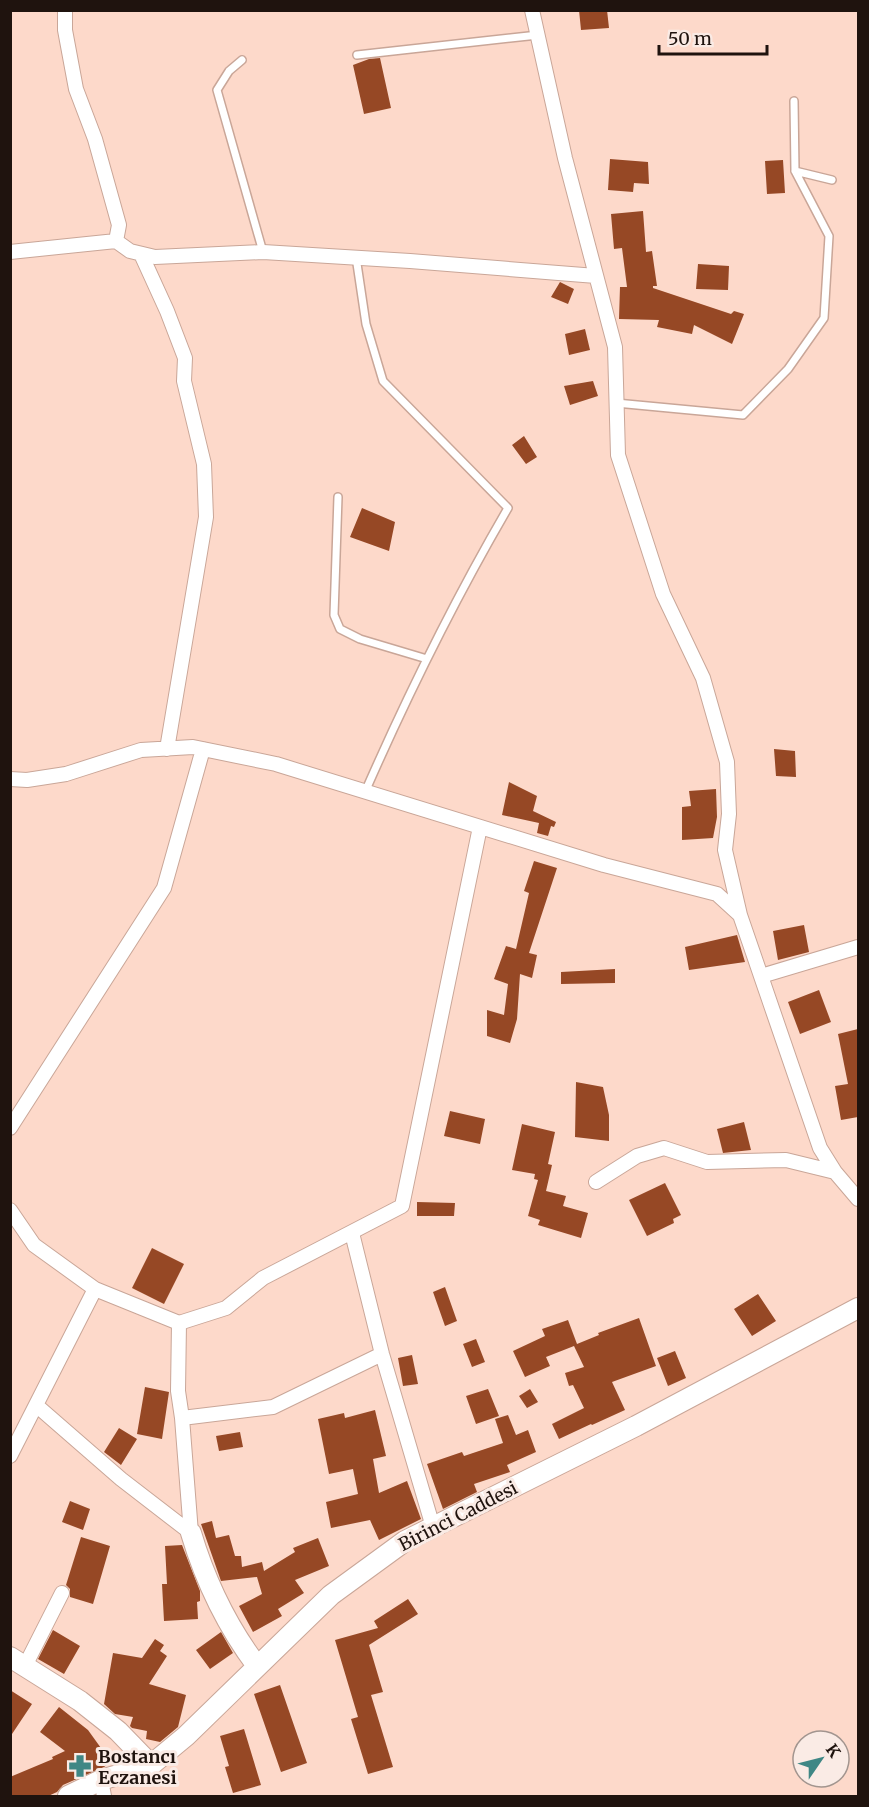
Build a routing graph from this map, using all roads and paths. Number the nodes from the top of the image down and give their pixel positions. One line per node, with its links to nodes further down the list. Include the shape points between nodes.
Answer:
1 (65, 10): 9 (street, via 64,30 76,89 95,139 118,225)
2 (532, 10): 3 (street)
3 (538, 35): 4 (lane); 14 (street)
4 (357, 55)
5 (242, 60): 11 (lane, via 217,90)
6 (794, 101): 7 (lane)
7 (795, 171): 8 (lane); 15 (lane, via 829,236 825,318 788,369 743,415)
8 (832, 180)
9 (116, 241): 10 (street); 12 (street)
10 (10, 252)
11 (263, 252): 12 (street, via 155,257); 13 (street)
12 (141, 254): 18 (street, via 185,358 184,381 204,464 206,517)
13 (356, 258): 14 (street); 17 (lane, via 366,324 383,381 508,508)
14 (596, 276): 15 (street, via 615,347)
15 (616, 403): 23 (street, via 618,455 663,594 702,678 727,762 729,814 725,850)
16 (338, 497): 17 (lane, via 334,615 340,629)
17 (427, 659): 21 (lane)
18 (167, 749): 19 (street); 20 (street, via 141,750 66,774)
19 (203, 749): 21 (street, via 276,764); 26 (street, via 164,888)
20 (10, 779)
21 (365, 792): 22 (street)
22 (480, 827): 23 (street, via 717,894); 31 (street, via 402,1206)
23 (740, 915): 25 (street)
24 (858, 947): 25 (street)
25 (761, 976): 27 (street, via 820,1148)
26 (10, 1128)
27 (835, 1172): 28 (street, via 786,1160 707,1162 664,1148 637,1156); 29 (street)
28 (596, 1182)
29 (858, 1199)
30 (10, 1210): 32 (street, via 34,1245)
31 (351, 1233): 34 (street, via 263,1278 226,1308); 35 (street)
32 (95, 1289): 34 (street); 36 (street)
33 (858, 1308): 41 (street, Birinci Caddesi, via 636,1426)
34 (179, 1323): 37 (street, via 178,1390)
35 (382, 1354): 37 (street, via 273,1407); 41 (street)
36 (36, 1405): 39 (street); 42 (street)
37 (182, 1418): 42 (street)
38 (10, 1424): 39 (street)
39 (21, 1435): 40 (street)
40 (10, 1456)
41 (433, 1527): 45 (street, Birinci Caddesi, via 405,1541 331,1595)
42 (191, 1533): 45 (street, via 201,1567 221,1608)
43 (62, 1593): 44 (street)
44 (18, 1661): 46 (street, via 80,1701 118,1731)
45 (257, 1666): 46 (street, Birinci Caddesi)
46 (151, 1765): 47 (street, Birinci Caddesi)
47 (102, 1788): 48 (street, Birinci Caddesi)
48 (68, 1797)

